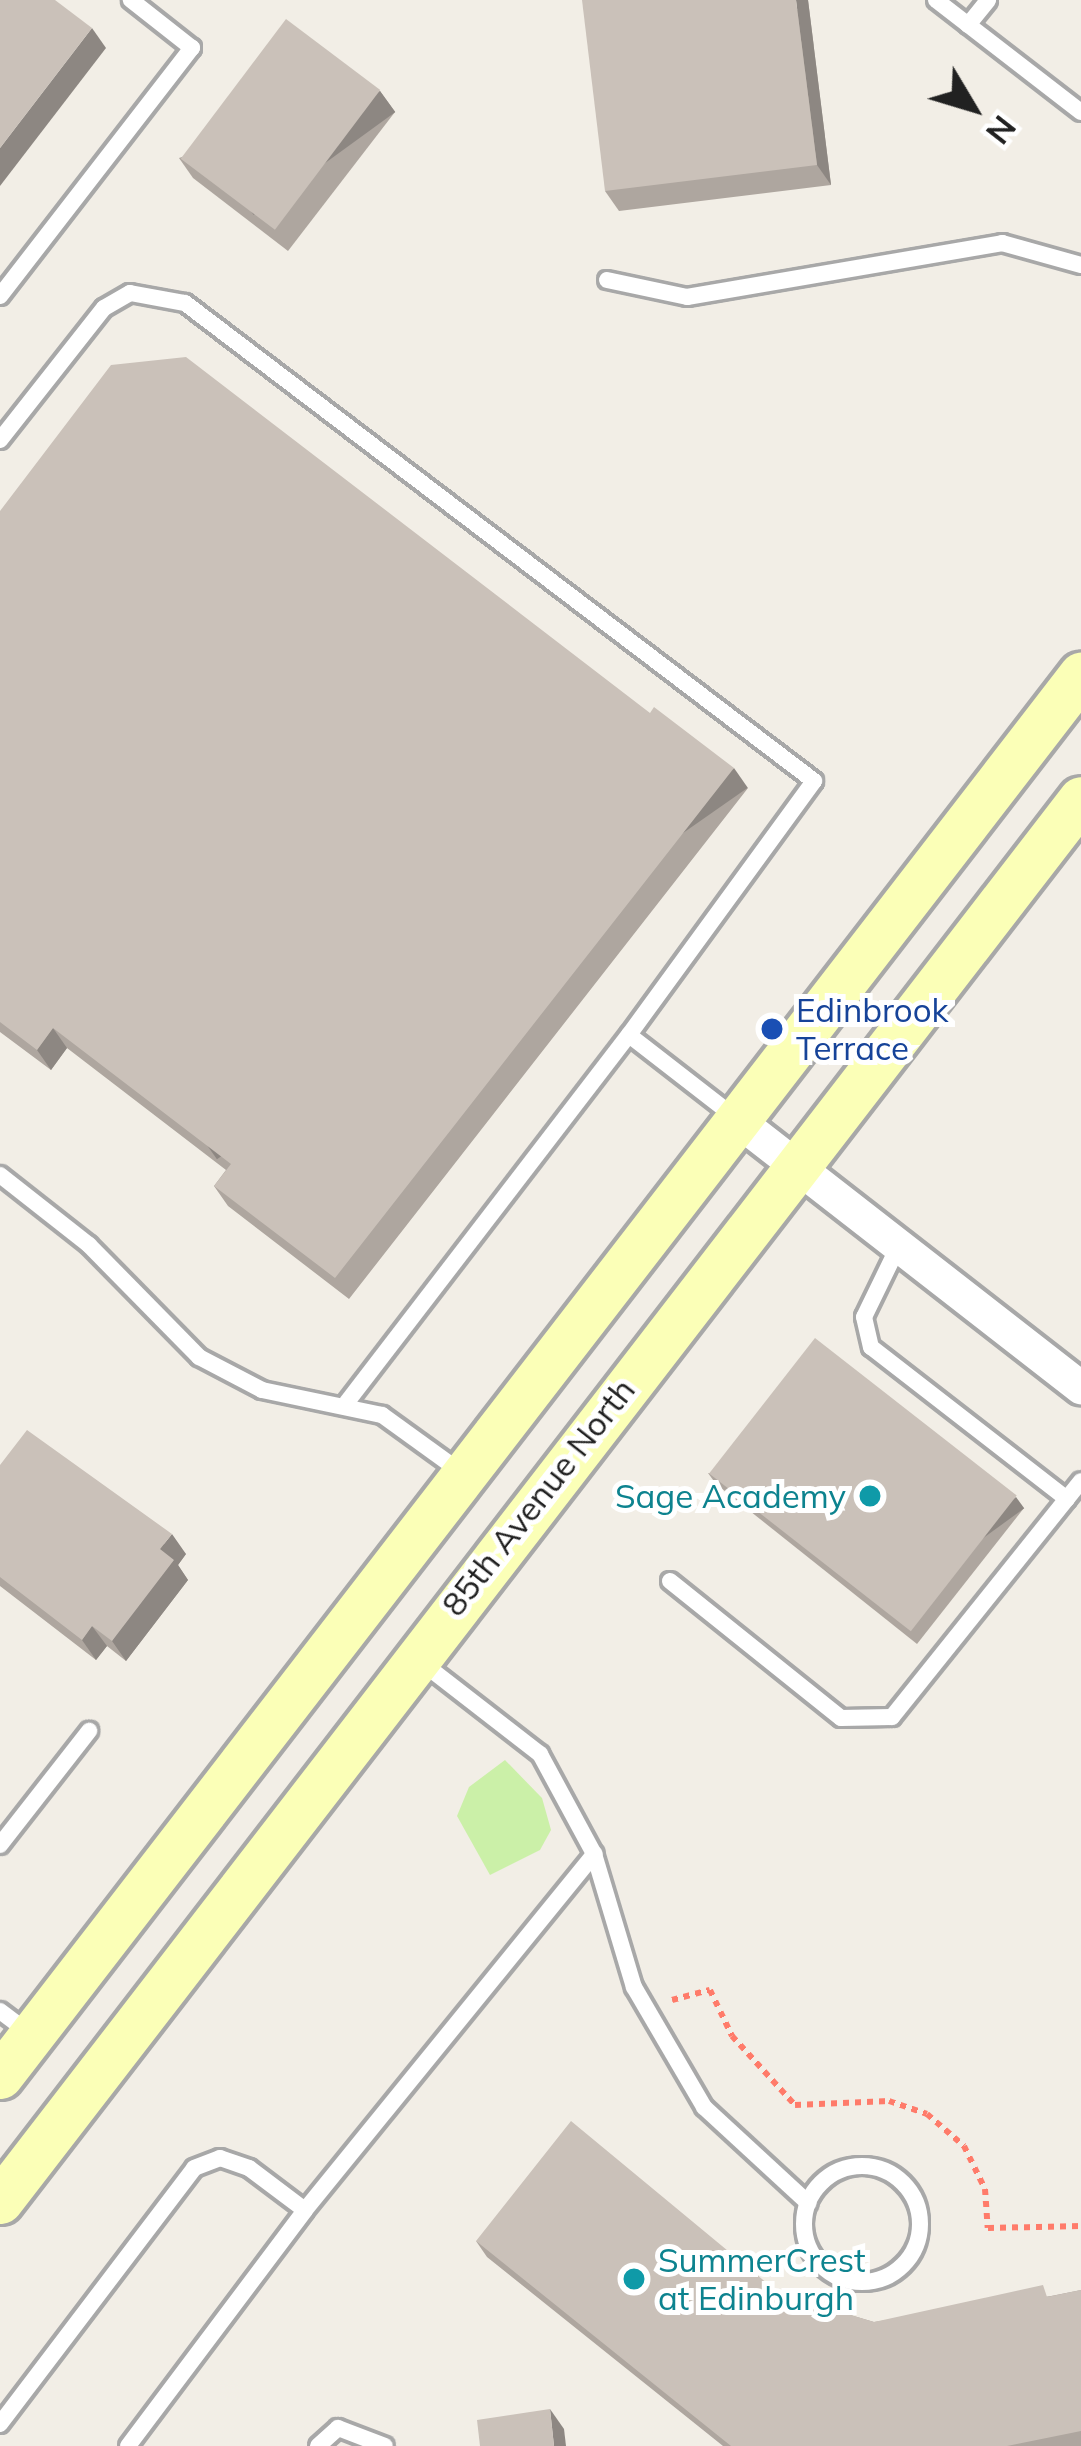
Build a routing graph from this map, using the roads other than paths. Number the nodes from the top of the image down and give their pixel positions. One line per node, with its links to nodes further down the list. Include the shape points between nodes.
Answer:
1 (131, 0): 8 (lane, via 193,48)
2 (936, 0): 4 (lane)
3 (988, 0): 4 (lane)
4 (968, 25): 5 (lane)
5 (1081, 112)
6 (1081, 265): 7 (lane, via 1002,243 687,297)
7 (607, 280)
8 (0, 296)
9 (0, 440): 12 (lane, via 104,308 130,292 185,303 814,781)
10 (1081, 674): 13 (main road)
11 (1081, 799): 14 (main road, 85th Avenue North)
12 (629, 1035): 13 (lane); 18 (lane)
13 (736, 1119): 14 (street); 19 (main road)
14 (796, 1164): 16 (street); 23 (main road, 85th Avenue North)
15 (0, 1175): 18 (lane, via 88,1244 199,1357 262,1390)
16 (899, 1246): 17 (street); 21 (lane, via 864,1317 871,1347)
17 (1081, 1388)
18 (347, 1402): 19 (lane, via 382,1415)
19 (461, 1472): 27 (main road)
20 (1081, 1481): 21 (lane)
21 (1067, 1499): 22 (lane, via 892,1717 842,1718)
22 (670, 1581)
23 (415, 1656): 26 (lane, via 540,1754); 29 (main road, 85th Avenue North)
24 (89, 1731): 25 (lane)
25 (0, 1845)
26 (593, 1855): 30 (lane, via 645,2007 704,2107); 31 (lane)
27 (16, 2022): 28 (main road)
28 (0, 2076)
29 (0, 2201)
30 (808, 2203): 30 (lane, via 806,2241 815,2258 847,2280 886,2277 914,2251 914,2196 886,2170 849,2167)
31 (305, 2210): 32 (lane, via 249,2168 220,2158 194,2168); 33 (lane)
32 (0, 2424)
33 (128, 2446)
34 (318, 2446): 35 (lane, via 338,2428)
35 (385, 2446)

